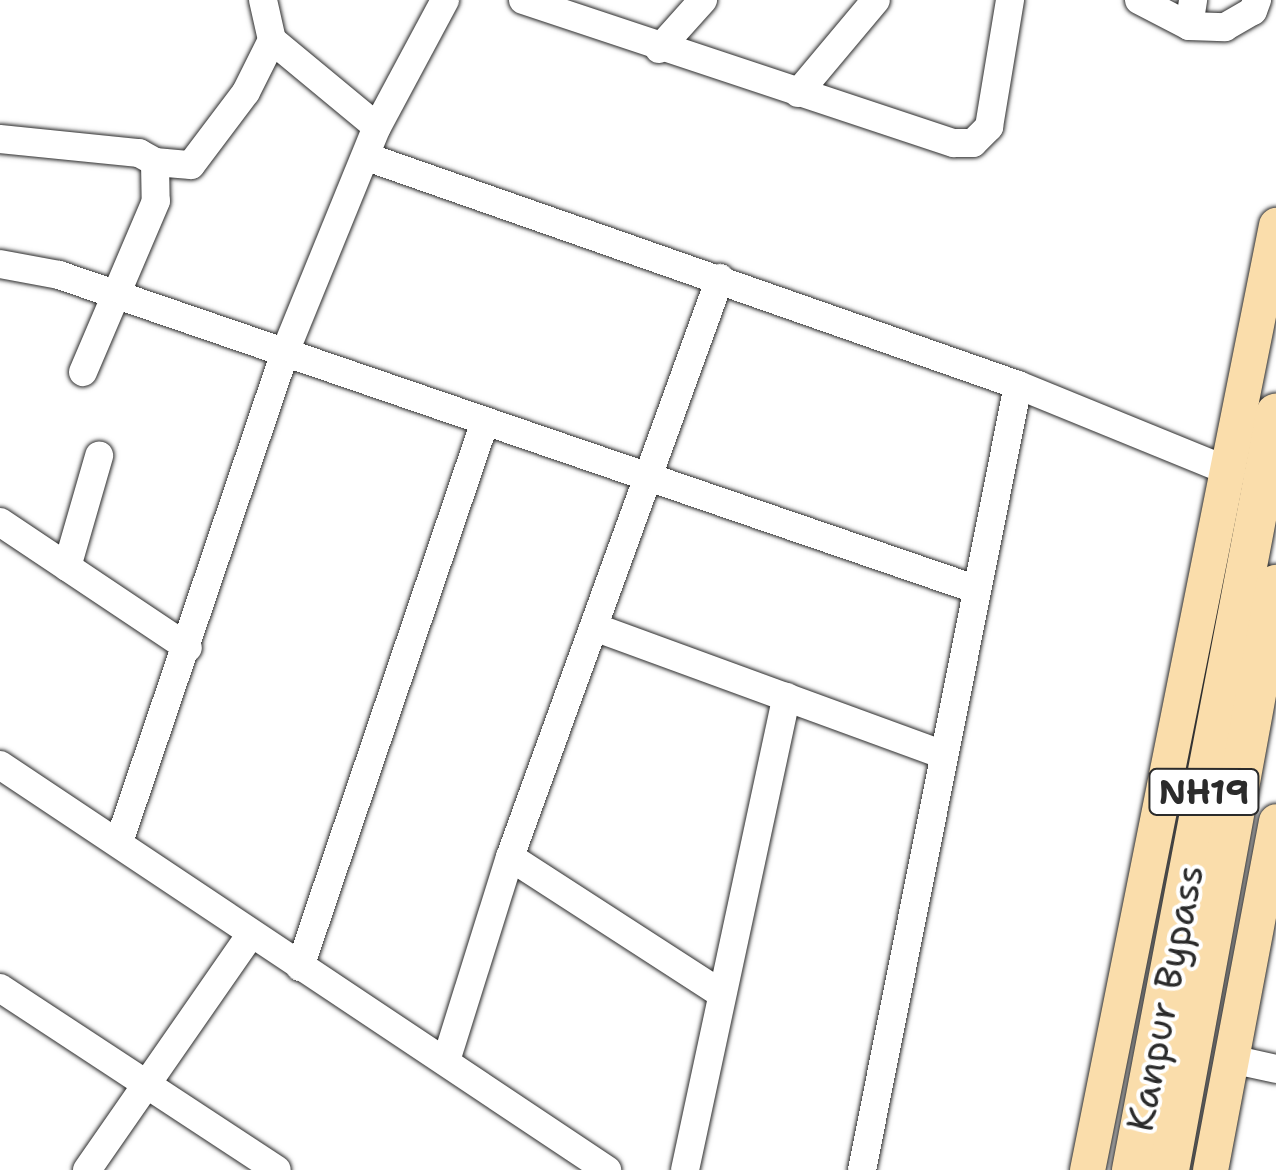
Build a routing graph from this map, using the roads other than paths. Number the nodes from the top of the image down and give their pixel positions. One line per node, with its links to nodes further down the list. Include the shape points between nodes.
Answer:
1 (262, 0): 10 (street)
2 (445, 0): 13 (street)
3 (523, 0): 11 (street)
4 (703, 0): 11 (street)
5 (876, 0): 12 (street)
6 (1010, 0): 12 (street, via 989,128 973,143 954,143)
7 (1139, 0): 9 (street)
8 (1257, 0): 9 (street, via 1252,11 1225,27)
9 (1191, 13)
10 (272, 40): 13 (street); 16 (street, via 246,92 191,165)
11 (658, 49): 12 (street)
12 (798, 94)
13 (378, 127): 15 (street)
14 (0, 139): 16 (street, via 139,153)
15 (367, 157): 19 (street); 21 (street)
16 (155, 162): 20 (street, via 156,200)
17 (1276, 225): 27 (main road)
18 (0, 264): 20 (street)
19 (720, 278): 23 (street); 28 (street)
20 (118, 295): 21 (street); 22 (street)
21 (285, 352): 25 (street); 34 (street)
22 (82, 372)
23 (1018, 385): 27 (street); 32 (street)
24 (1276, 414): 55 (highway, Kanpur Bypass / NH19)
25 (484, 420): 28 (street); 42 (street)
26 (98, 456): 30 (street)
27 (1232, 472): 54 (main road)
28 (649, 477): 32 (street); 33 (street)
29 (0, 522): 30 (street)
30 (67, 567): 34 (street)
31 (1276, 585): 56 (highway, Kanpur Bypass / NH19)
32 (975, 590): 36 (street)
33 (594, 626): 35 (street); 40 (street)
34 (188, 648): 39 (street)
35 (786, 697): 36 (street); 44 (street)
36 (940, 754): 53 (street)
37 (0, 765): 39 (street)
38 (1276, 821): 45 (main road)
39 (119, 842): 41 (street)
40 (510, 857): 44 (street); 46 (street)
41 (251, 934): 42 (street); 48 (street)
42 (300, 967): 46 (street)
43 (1, 989): 48 (street)
44 (719, 992): 52 (street)
45 (1231, 1059): 47 (street); 57 (main road)
46 (446, 1061): 51 (street)
47 (1276, 1069)
48 (146, 1085): 49 (street); 50 (street)
49 (87, 1170)
50 (277, 1170)
51 (607, 1170)
52 (685, 1170)
53 (862, 1170)
54 (1087, 1170)
55 (1132, 1170)
56 (1168, 1170)
57 (1210, 1170)

